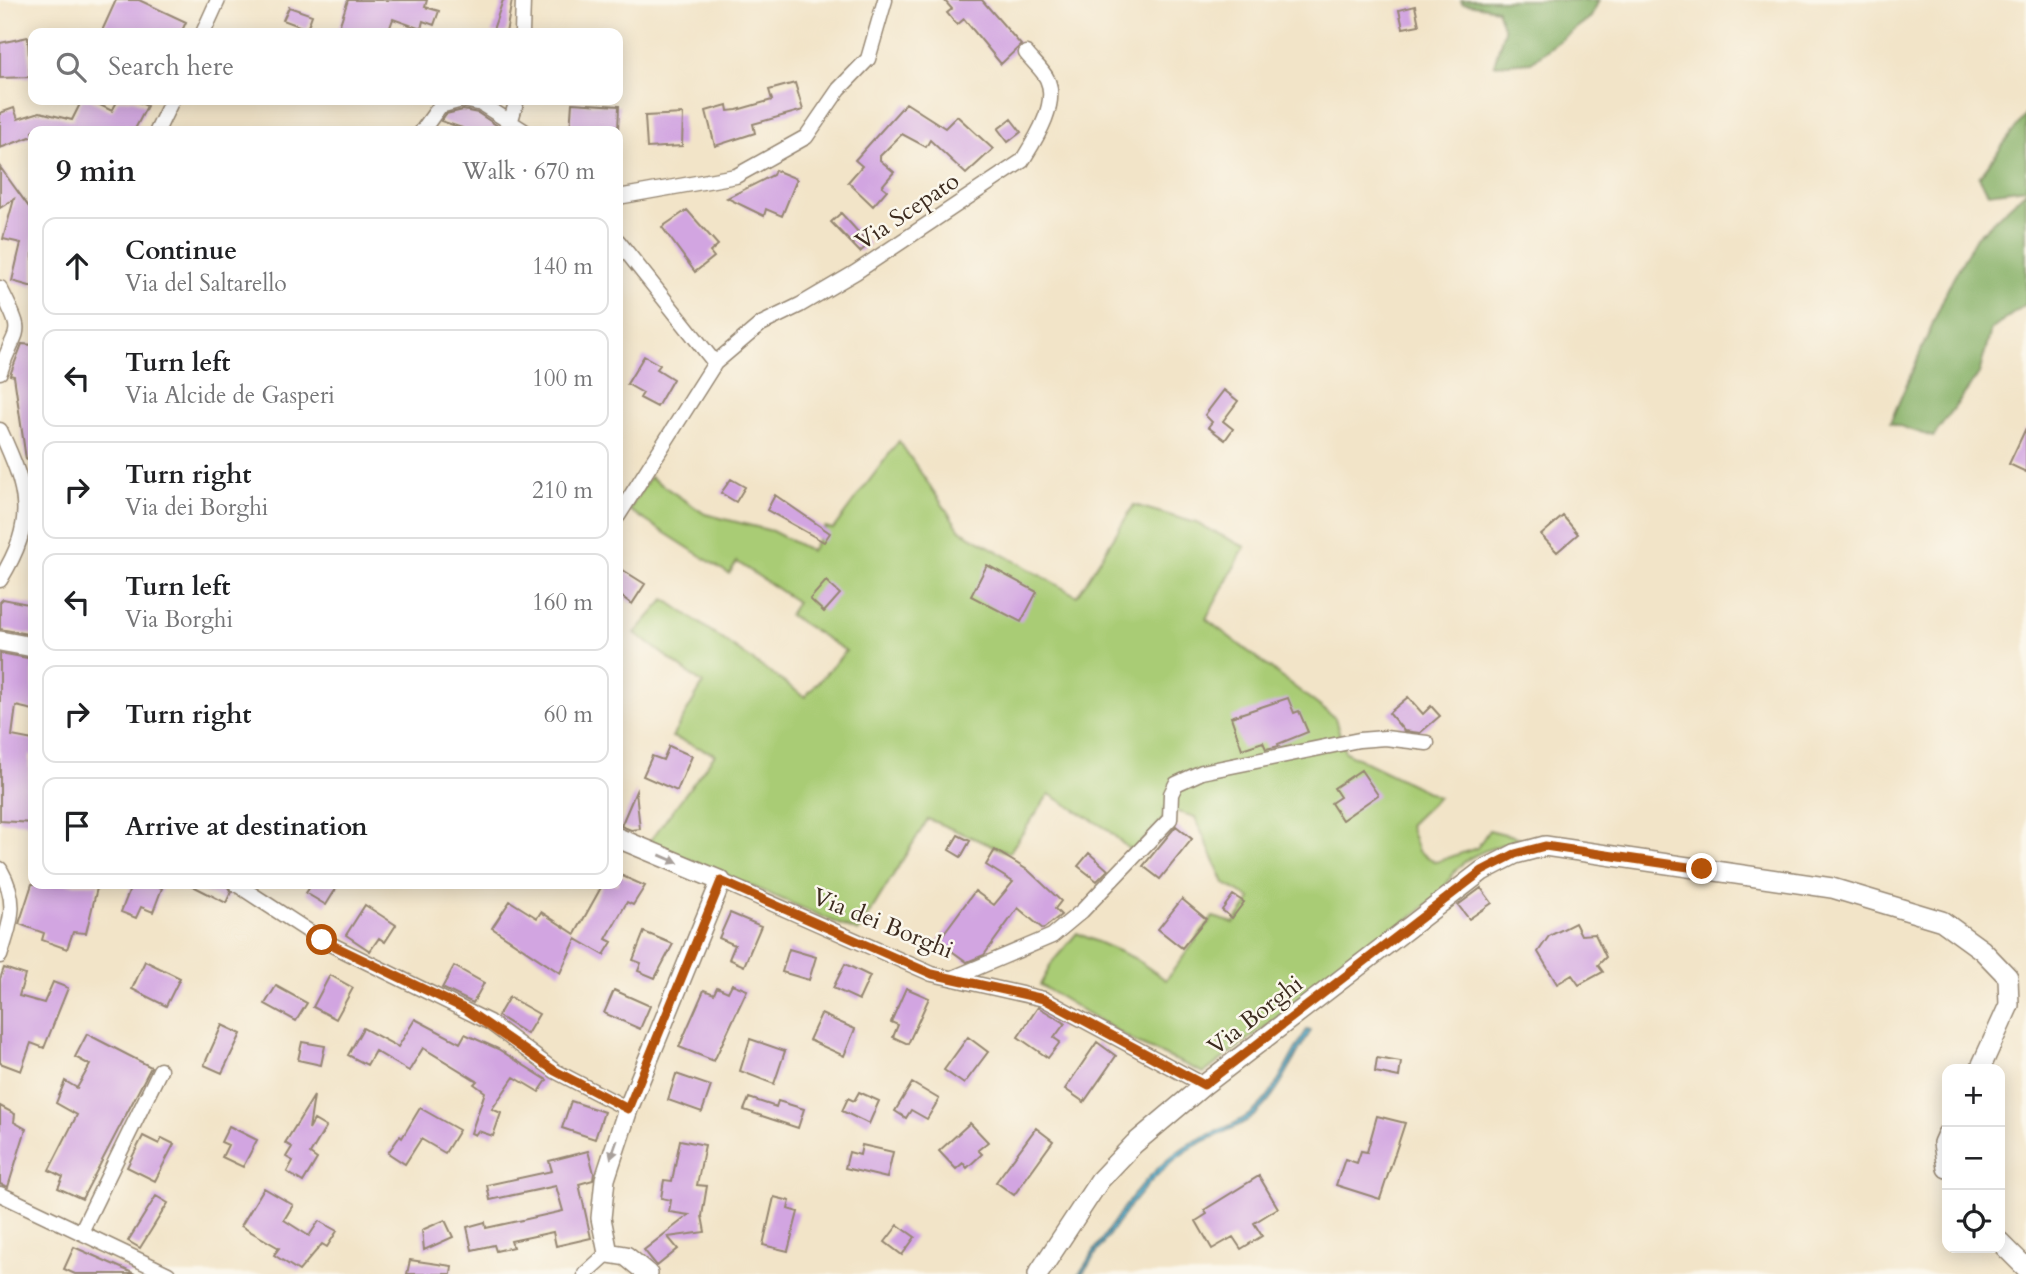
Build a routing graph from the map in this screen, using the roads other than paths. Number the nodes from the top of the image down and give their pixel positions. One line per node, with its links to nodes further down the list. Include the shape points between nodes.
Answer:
1 (218, 0): 4 (street)
2 (523, 0): 5 (street)
3 (885, 0): 15 (street, via 868,59 839,89 806,136 736,176)
4 (205, 28)
5 (523, 28)
6 (1026, 53): 18 (street, Via Scepato, via 1047,78 1051,95 1037,137 1022,161 856,272 761,324)
7 (170, 105): 12 (street)
8 (444, 105): 13 (street)
9 (483, 105): 11 (street)
10 (515, 105): 11 (street)
11 (510, 123): 14 (street)
12 (159, 126)
13 (426, 126)
14 (515, 126)
15 (623, 196)
16 (623, 247): 18 (street)
17 (0, 288): 19 (street, via 17,321 18,335)
18 (715, 363): 21 (street, Via Scepato)
19 (0, 372)
20 (0, 430): 22 (street, via 26,503 19,550)
21 (623, 508)
22 (0, 580)
23 (0, 641): 24 (main road)
24 (28, 646)
25 (1427, 743): 31 (street, via 1359,740 1202,772 1176,784 1170,819 1083,911 1052,936)
26 (623, 840): 28 (main road, Via dei Borghi, one-way to 28)
27 (0, 869): 30 (street, via 14,908)
28 (721, 881): 31 (street, Via dei Borghi, via 932,974); 35 (main road)
29 (244, 889): 35 (street, via 322,940 489,1022 555,1071)
30 (0, 956)
31 (953, 978): 34 (street, Via dei Borghi, via 1044,999)
32 (1982, 1064): 34 (main road, Via Borghi, via 2009,1005 2008,977 1982,950 1941,921 1832,888 1545,846 1515,854 1482,871)
33 (160, 1070): 37 (street)
34 (1204, 1085): 44 (main road, Via Borghi, via 1134,1144 1100,1180)
35 (628, 1109): 39 (main road, one-way to 39, via 605,1178 601,1218)
36 (0, 1194): 37 (street)
37 (80, 1232): 41 (street)
38 (2005, 1247): 40 (main road)
39 (608, 1253): 42 (street); 43 (main road, via 626,1255)
40 (2026, 1268)
41 (168, 1274)
42 (585, 1274)
43 (648, 1274)
44 (1038, 1274)

